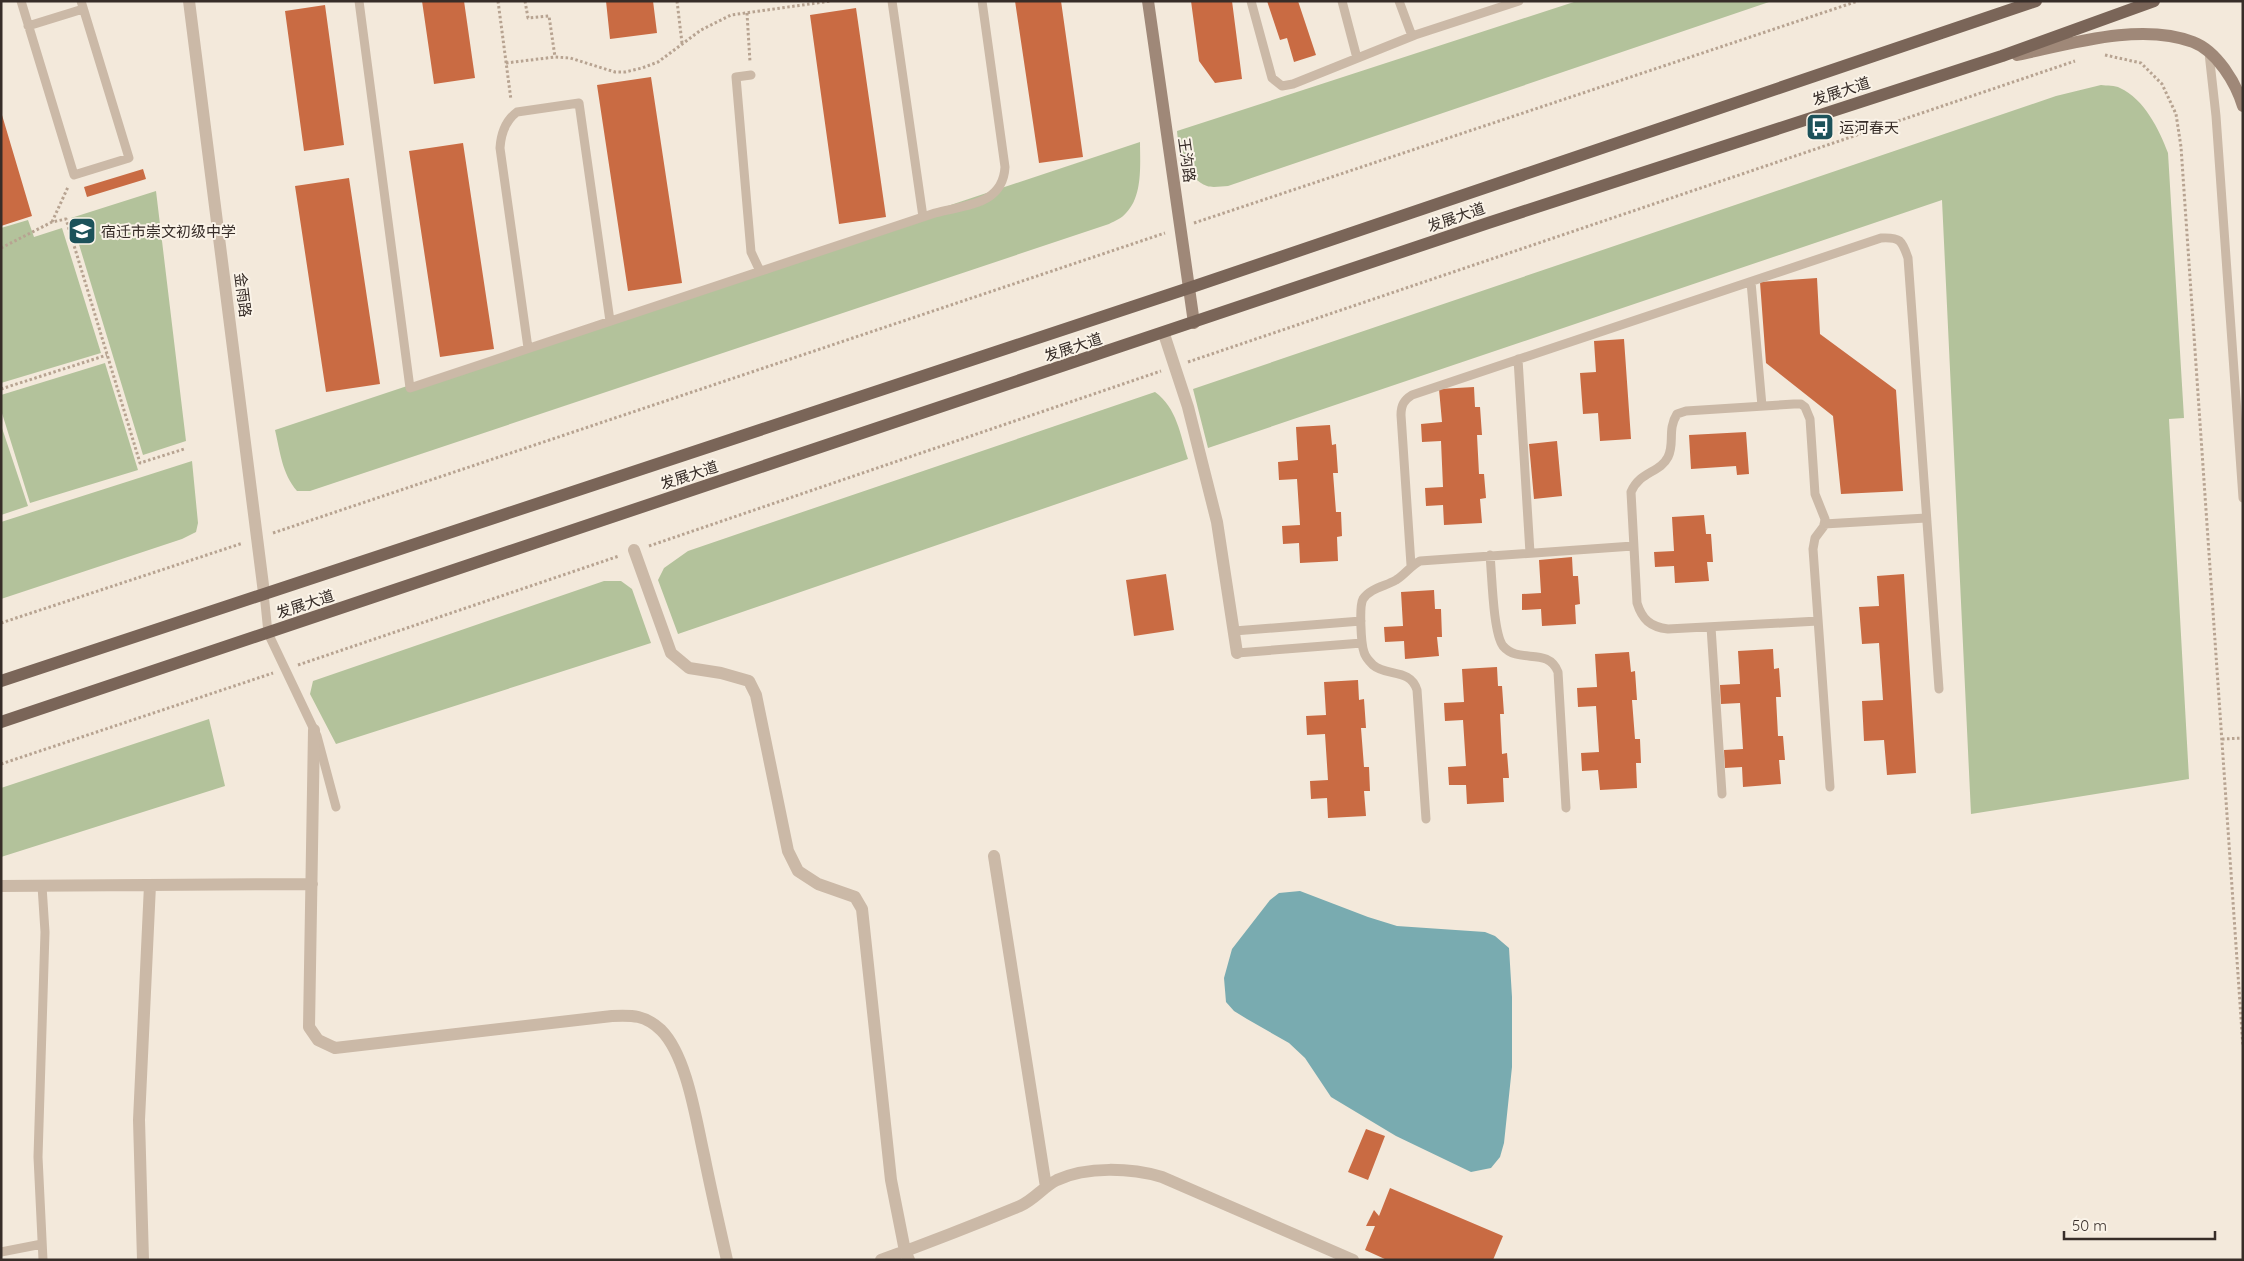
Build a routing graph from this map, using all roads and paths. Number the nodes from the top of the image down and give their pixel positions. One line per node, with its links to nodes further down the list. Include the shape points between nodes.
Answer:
1 (21, 1): 22 (lane)
2 (189, 1): 53 (street, 金雨路)
3 (359, 1): 44 (lane, via 410,388)
4 (498, 1): 28 (path)
5 (525, 1): 26 (path, via 528,18 549,16)
6 (677, 1): 24 (path)
7 (831, 1): 20 (path)
8 (892, 1): 34 (lane)
9 (982, 1): 34 (lane, via 1005,176 998,190 980,202)
10 (1148, 1): 36 (main road, 王沟路)
11 (1251, 1): 27 (lane, via 1272,78 1282,86)
12 (1342, 1): 27 (lane)
13 (1399, 1): 23 (lane)
14 (1519, 1): 23 (lane)
15 (1858, 1): 36 (path)
16 (2019, 1): 21 (main road)
17 (2036, 1): 21 (main road, 发展大道)
18 (2154, 1): 29 (main road, 发展大道)
19 (82, 5): 22 (lane); 33 (lane, via 129,158)
20 (746, 13): 24 (path, via 718,20); 30 (path)
21 (1968, 24): 40 (main road, 发展大道)
22 (28, 26): 33 (lane)
23 (1412, 36): 27 (lane)
24 (682, 43): 26 (path, via 658,62 626,72)
25 (2209, 53): 29 (main road, via 2194,42 2153,34 2101,37); 31 (main road, via 2237,86); 50 (lane)
26 (555, 57): 28 (path)
27 (1357, 58)
28 (506, 63): 32 (path)
29 (1980, 63): 42 (main road, 发展大道)
30 (751, 75): 38 (lane, via 736,77 751,252)
31 (2243, 106)
32 (513, 115): 41 (lane, via 579,103); 44 (lane, via 504,127 500,148)
33 (74, 175): 35 (path)
34 (923, 217): 38 (lane)
35 (52, 222): 37 (path); 45 (path, via 66,219)
36 (1180, 227): 40 (main road, 王沟路); 53 (path)
37 (1, 248)
38 (760, 271): 41 (lane)
39 (1751, 282): 46 (lane); 48 (lane); 51 (lane, via 1881,238 1894,238 1903,244 1908,258)
40 (1189, 288): 42 (main road, 王沟路); 59 (main road, 发展大道)
41 (610, 321): 44 (lane)
42 (1194, 323): 43 (main road, 发展大道)
43 (1164, 334): 64 (street, via 1188,407 1217,522); 65 (main road, 发展大道)
44 (528, 348)
45 (107, 355): 47 (path); 49 (path, via 140,463)
46 (1518, 359): 56 (lane); 58 (lane, via 1405,399 1401,407)
47 (1, 389)
48 (1762, 406): 52 (lane, via 1801,404 1805,407 1810,419 1815,494); 54 (lane, via 1677,414 1670,430 1668,456 1663,464 1634,484 1631,492)
49 (184, 449)
50 (2243, 498)
51 (1926, 518): 52 (lane); 69 (lane)
52 (1824, 524): 61 (lane, via 1815,538 1813,549)
53 (257, 538): 59 (street, 金雨路); 62 (path)
54 (1633, 546): 56 (lane); 63 (lane, via 1636,603 1648,622 1656,628)
55 (634, 550): 87 (street, via 671,653 689,668 749,682 756,695 788,851 798,871 818,884 855,897 862,909 891,1180)
56 (1530, 553): 57 (lane)
57 (1490, 555): 58 (lane, via 1429,559); 77 (lane, via 1500,640 1518,656 1545,657 1558,672)
58 (1411, 565): 60 (lane, via 1398,579 1367,594 1362,601)
59 (264, 593): 65 (lane); 68 (main road, 发展大道)
60 (1361, 621): 64 (lane); 66 (lane)
61 (1818, 621): 63 (lane); 74 (lane)
62 (1, 623)
63 (1711, 627): 75 (lane)
64 (1234, 631): 67 (street)
65 (268, 633): 70 (main road, 发展大道); 71 (lane)
66 (1362, 643): 67 (lane); 78 (lane, via 1367,659 1374,666 1399,673 1414,683)
67 (1237, 653)
68 (1, 681)
69 (1939, 689)
70 (1, 722)
71 (314, 730): 76 (lane); 80 (street)
72 (2243, 738): 73 (path)
73 (2222, 739)
74 (1830, 787)
75 (1722, 794)
76 (336, 807)
77 (1566, 808)
78 (1426, 819)
79 (994, 856): 84 (street)
80 (312, 884): 81 (street); 90 (street, via 310,1027 318,1040 335,1048 634,1015 661,1030 674,1046 690,1093)
81 (150, 885): 83 (street); 89 (street, via 139,1120)
82 (1, 886): 83 (street)
83 (42, 886): 85 (lane, via 45,932 38,1157)
84 (1046, 1187): 87 (street, via 1024,1204); 92 (street, via 1080,1174 1116,1169 1142,1171)
85 (42, 1244): 86 (lane); 88 (lane)
86 (1, 1252)
87 (907, 1256): 91 (street)
88 (43, 1260)
89 (143, 1260)
90 (727, 1260)
91 (881, 1260)
92 (1353, 1260)

